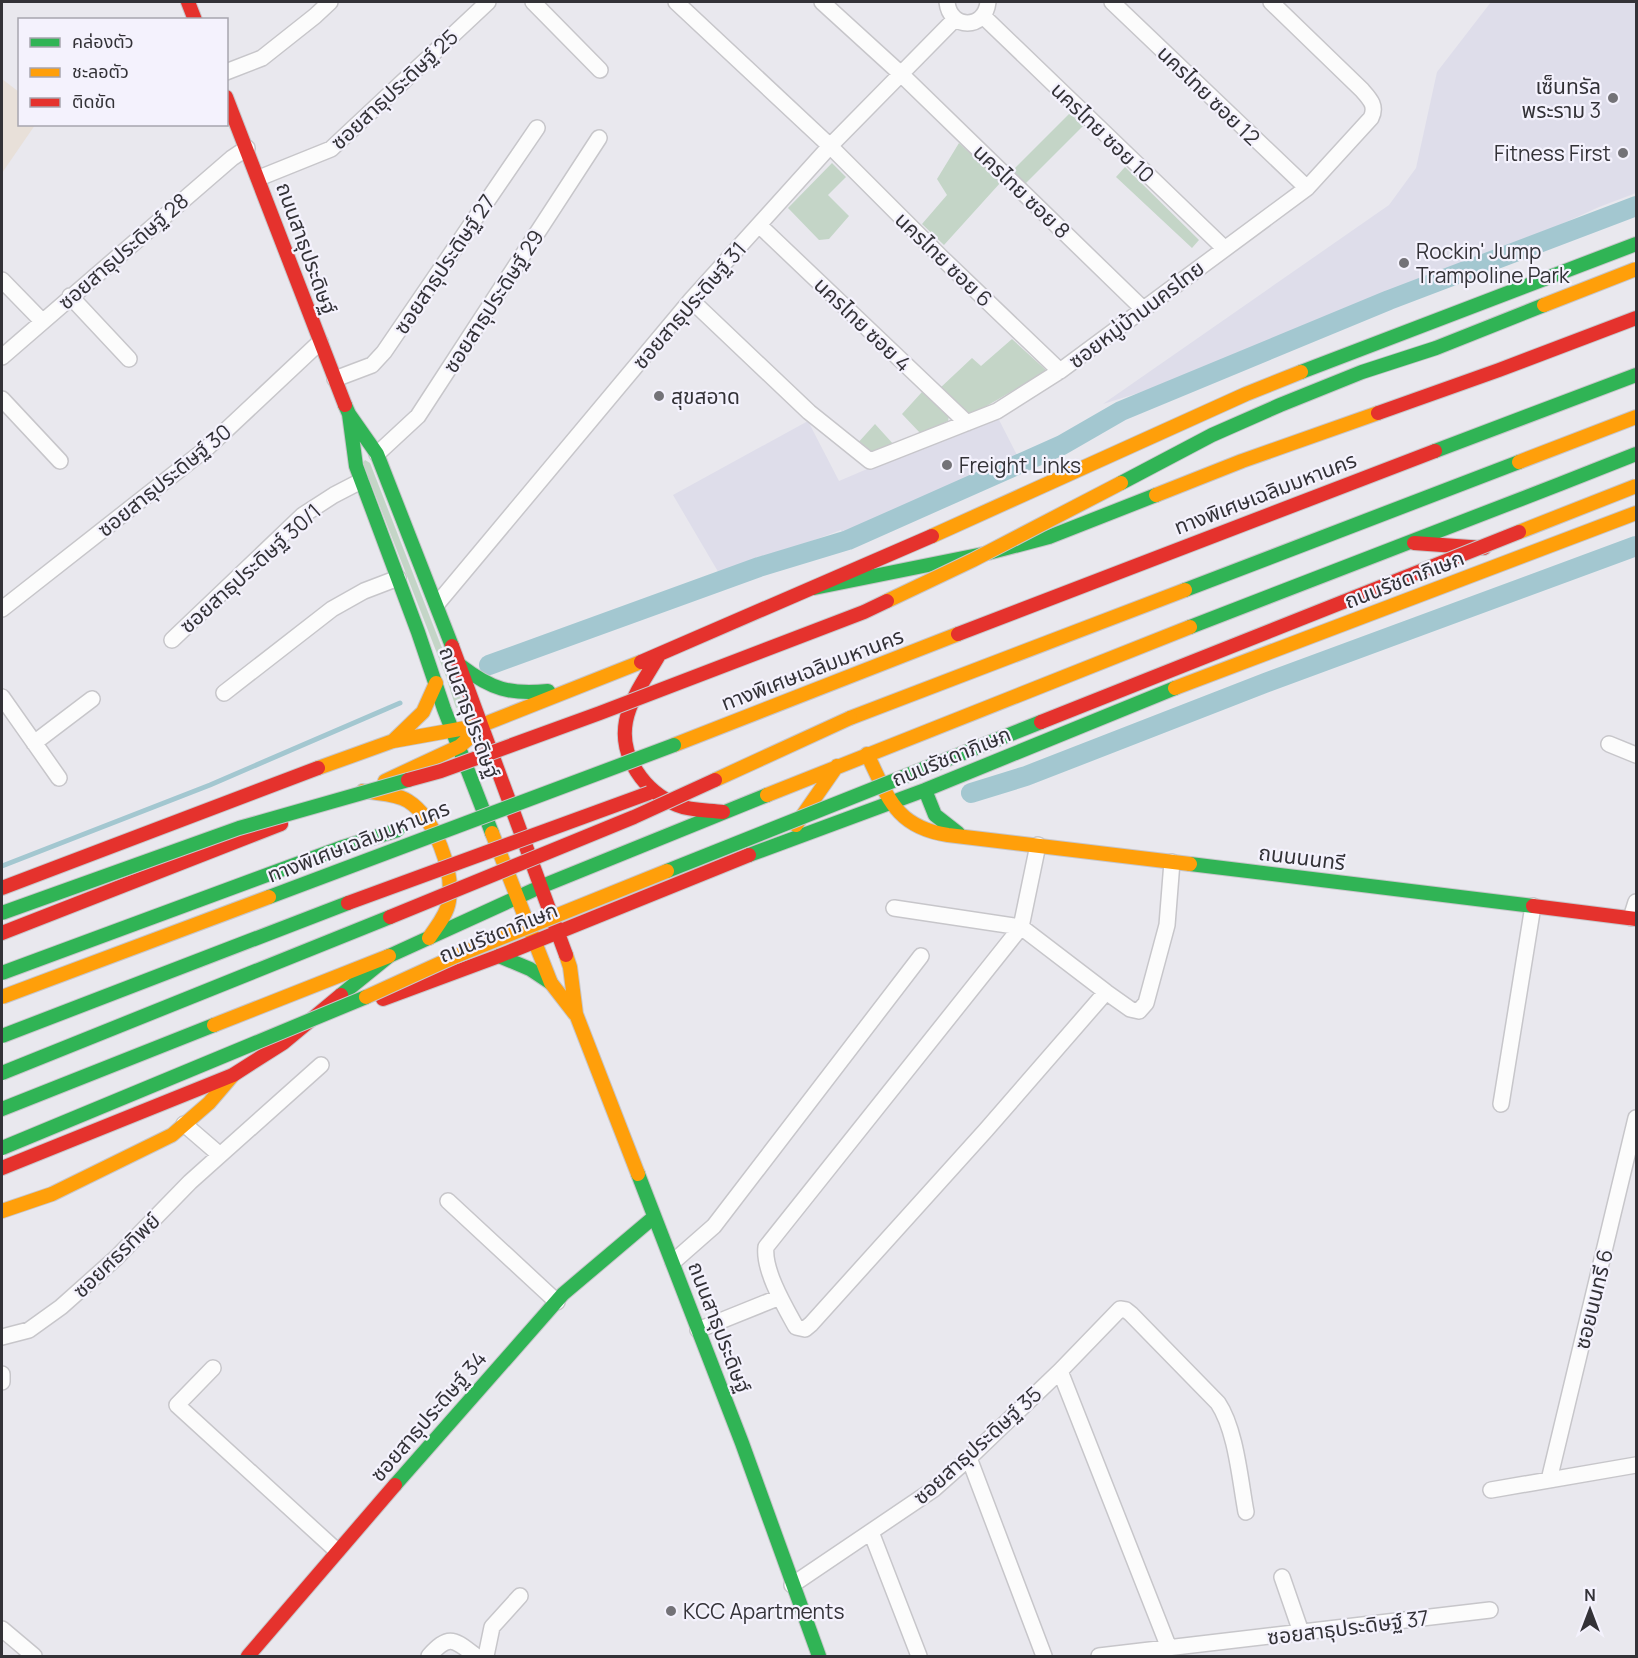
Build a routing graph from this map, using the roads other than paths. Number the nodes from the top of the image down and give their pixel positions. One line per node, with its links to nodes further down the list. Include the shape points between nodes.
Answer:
1 (188, 2): 12 (main road)
2 (330, 2): 15 (street, via 262,58)
3 (488, 2): 22 (street, ซอยสาธุประดิษฐ์ 25, via 331,149)
4 (533, 2): 14 (street)
5 (676, 2): 20 (street, นครไทย ซอย 6)
6 (822, 2): 16 (street, นครไทย ซอย 8)
7 (947, 2): 13 (street)
8 (988, 2): 11 (street)
9 (1112, 2): 23 (street, นครไทย ซอย 12)
10 (1271, 2): 23 (street, ซอยหมู่บ้านนครไทย, via 1362,90 1372,102 1374,112)
11 (983, 16): 13 (street, via 968,23); 26 (street, นครไทย ซอย 10)
12 (194, 18)
13 (955, 19): 16 (street, ซอยสาธุประดิษฐ์ 31)
14 (600, 70)
15 (228, 71)
16 (901, 74): 20 (street, ซอยสาธุประดิษฐ์ 31); 31 (street, นครไทย ซอย 8)
17 (228, 102): 21 (main road, ถนนสาธุประดิษฐ์)
18 (537, 128): 39 (street, ซอยสาธุประดิษฐ์ 27, via 384,352 372,365)
19 (599, 138): 44 (street, ซอยสาธุประดิษฐ์ 29, via 418,416)
20 (830, 146): 24 (street, ซอยสาธุประดิษฐ์ 31); 37 (street, นครไทย ซอย 6)
21 (247, 148): 22 (main road, ถนนสาธุประดิษฐ์); 29 (street, ซอยสาธุประดิษฐ์ 28)
22 (259, 178): 34 (main road, ถนนสาธุประดิษฐ์)
23 (1306, 188): 26 (street, ซอยหมู่บ้านนครไทย)
24 (759, 225): 30 (street, ซอยสาธุประดิษฐ์ 31); 43 (street, นครไทย ซอย 4)
25 (1636, 243): 53 (main road, via 1246,394)
26 (1224, 248): 31 (street, ซอยหมู่บ้านนครไทย)
27 (1636, 269): 94 (main road, bridge, via 1436,348 1362,372 1212,435 1090,501 854,616 441,771 239,828)
28 (2, 280): 33 (street)
29 (70, 296): 33 (street, ซอยสาธุประดิษฐ์ 28); 36 (street)
30 (691, 300): 43 (street, ซอยหมู่บ้านนครไทย, via 809,412 870,462); 54 (street, ซอยสาธุประดิษฐ์ 31)
31 (1142, 308): 37 (street, ซอยหมู่บ้านนครไทย)
32 (1636, 318): 53 (main road, via 1242,460 1049,537)
33 (42, 321): 35 (street, ซอยสาธุประดิษฐ์ 28)
34 (320, 342): 39 (main road, ถนนสาธุประดิษฐ์); 55 (street, ซอยสาธุประดิษฐ์ 30, via 207,448)
35 (2, 357)
36 (129, 359)
37 (1060, 370): 43 (street, ซอยหมู่บ้านนครไทย, via 997,411)
38 (1636, 375): 70 (main road, ทางพิเศษเฉลิมมหานคร)
39 (335, 379): 41 (main road, ถนนสาธุประดิษฐ์)
40 (2, 399): 46 (street)
41 (349, 414): 44 (main road, ถนนสาธุประดิษฐ์); 47 (main road, ถนนสาธุประดิษฐ์)
42 (1636, 417): 64 (main road)
43 (967, 423)
44 (377, 454): 54 (main road, ถนนสาธุประดิษฐ์)
45 (1636, 454): 50 (main road, ถนนรัชดาภิเษก)
46 (60, 460)
47 (361, 481): 52 (main road, ถนนสาธุประดิษฐ์); 56 (street, ซอยสาธุประดิษฐ์ 30/1, via 303,515)
48 (1636, 486): 120 (main road, ถนนรัชดาภิเษก, bridge, via 598,898)
49 (1636, 513): 51 (main road, ถนนรัชดาภิเษก)
50 (1407, 543): 51 (main road); 72 (main road, ถนนรัชดาภิเษก)
51 (1539, 551): 76 (main road, ถนนรัชดาภิเษก, via 1191,682)
52 (398, 578): 59 (main road, ถนนสาธุประดิษฐ์); 61 (street, via 332,609)
53 (814, 588): 57 (main road)
54 (437, 604): 58 (main road, ถนนสาธุประดิษฐ์)
55 (2, 609)
56 (172, 640)
57 (659, 655): 60 (main road); 80 (main road, via 626,722 630,761 658,795 678,806)
58 (460, 666): 60 (main road, via 497,689 524,694); 65 (main road, ถนนสาธุประดิษฐ์)
59 (436, 683): 66 (main road, ถนนสาธุประดิษฐ์); 67 (main road, via 423,712)
60 (571, 688): 65 (main road)
61 (225, 693)
62 (2, 698): 68 (street)
63 (92, 699): 68 (street)
64 (849, 718): 111 (main road, bridge); 114 (main road, bridge, via 634,817)
65 (482, 725): 66 (main road); 71 (main road); 87 (main road, ถนนสาธุประดิษฐ์)
66 (453, 730): 67 (main road); 71 (main road, ถนนสาธุประดิษฐ์)
67 (393, 741): 82 (main road)
68 (34, 743): 75 (street)
69 (1609, 744): 73 (street)
70 (674, 745): 79 (main road, bridge); 109 (main road, ทางพิเศษเฉลิมมหานคร, bridge)
71 (460, 746): 77 (main road); 89 (main road, ถนนสาธุประดิษฐ์)
72 (867, 754): 74 (main road, ถนนรัชดาภิเษก); 78 (main road, ถนนนนทรี)
73 (1636, 755)
74 (837, 766): 80 (main road, ถนนรัชดาภิเษก); 84 (main road)
75 (59, 778)
76 (925, 790): 78 (main road, ถนนรัชดาภิเษก); 83 (main road, ถนนนนทรี, via 935,815)
77 (362, 791): 90 (main road); 100 (main road, via 409,802 436,837 450,888 444,915)
78 (891, 802): 83 (main road, ถนนนนทรี, via 921,829); 84 (main road, ถนนรัชดาภิเษก)
79 (468, 808)
80 (723, 813): 87 (main road, ถนนรัชดาภิเษก)
81 (435, 818): 106 (main road, bridge, via 329,852)
82 (174, 822): 88 (main road); 90 (main road)
83 (963, 836): 85 (main road, ถนนนนทรี)
84 (785, 841): 95 (main road, ถนนรัชดาภิเษก)
85 (1038, 845): 86 (main road, ถนนนนทรี); 97 (street)
86 (1172, 862): 92 (main road, ถนนนนทรี); 108 (street, via 1167,925 1146,1003 1139,1011 1130,1009)
87 (540, 887): 89 (main road, ถนนรัชดาภิเษก); 98 (main road, ถนนสาธุประดิษฐ์)
88 (2, 888)
89 (518, 897): 100 (main road, ถนนรัชดาภิเษก); 101 (main road, ถนนสาธุประดิษฐ์)
90 (88, 900): 99 (main road)
91 (1636, 902): 96 (street)
92 (1533, 906): 96 (main road, ถนนนนทรี); 116 (street)
93 (894, 908): 97 (street)
94 (2, 913)
95 (589, 918): 98 (main road, ถนนรัชดาภิเษก); 105 (main road, via 574,938)
96 (1634, 919)
97 (1021, 927): 108 (street); 127 (street, via 766,1247 764,1256)
98 (556, 931): 101 (main road, ถนนรัชดาภิเษก); 105 (main road, ถนนสาธุประดิษฐ์)
99 (2, 933)
100 (429, 938): 102 (main road, ถนนรัชดาภิเษก)
101 (534, 940): 103 (main road, ถนนรัชดาภิเษก); 107 (main road, ถนนสาธุประดิษฐ์)
102 (389, 956): 112 (main road, ถนนรัชดาภิเษก); 117 (main road)
103 (498, 956): 107 (main road); 112 (main road, ถนนรัชดาภิเษก, via 399,992)
104 (921, 956): 126 (street, via 714,1226)
105 (570, 968): 110 (main road, ถนนสาธุประดิษฐ์)
106 (2, 973)
107 (551, 983): 110 (main road, ถนนสาธุประดิษฐ์)
108 (1106, 992): 127 (street, via 812,1324 805,1329 796,1327)
109 (2, 996)
110 (576, 1014): 125 (main road, ถนนสาธุประดิษฐ์)
111 (2, 1036)
112 (284, 1043): 115 (main road, ถนนรัชดาภิเษก)
113 (321, 1065): 121 (street, ซอยศธรทิพย์)
114 (2, 1073)
115 (233, 1075): 119 (main road); 122 (main road, ถนนรัชดาภิเษก)
116 (1501, 1104)
117 (2, 1109)
118 (1636, 1118): 137 (street, ซอยนนทรี 6)
119 (184, 1124): 121 (street); 124 (main road, via 172,1135 52,1194)
120 (2, 1148)
121 (220, 1155): 130 (street, ซอยศธรทิพย์, via 61,1308 29,1330)
122 (2, 1168)
123 (448, 1201): 128 (street)
124 (2, 1210)
125 (654, 1216): 126 (main road, ถนนสาธุประดิษฐ์); 128 (main road, ซอยสาธุประดิษฐ์ 34)
126 (673, 1262): 129 (main road, ถนนสาธุประดิษฐ์)
127 (780, 1297): 129 (street)
128 (557, 1302): 141 (main road, ซอยสาธุประดิษฐ์ 34)
129 (698, 1330): 143 (main road, ถนนสาธุประดิษฐ์)
130 (2, 1338)
131 (213, 1368): 141 (street, via 177,1405)
132 (1060, 1371): 135 (street, ซอยสาธุประดิษฐ์ 35); 139 (street, ซอยสาธุประดิษฐ์ 35, via 1120,1309 1126,1310 1224,1413); 148 (street)
133 (2, 1374): 134 (street)
134 (2, 1382)
135 (969, 1458): 140 (street, ซอยสาธุประดิษฐ์ 35); 156 (street)
136 (1636, 1465): 137 (street)
137 (1549, 1480): 138 (street)
138 (1491, 1490)
139 (1246, 1512)
140 (871, 1532): 143 (street, ซอยสาธุประดิษฐ์ 35); 155 (street)
141 (337, 1551): 150 (main road, ซอยสาธุประดิษฐ์ 34)
142 (1282, 1577): 147 (street)
143 (792, 1585): 154 (main road, ถนนสาธุประดิษฐ์)
144 (520, 1596): 153 (street, via 492,1627)
145 (1490, 1610): 147 (street, ซอยสาธุประดิษฐ์ 37)
146 (2, 1629): 149 (street)
147 (1301, 1632): 148 (street, ซอยสาธุประดิษฐ์ 37)
148 (1169, 1648): 157 (street, ซอยสาธุประดิษฐ์ 37)
149 (34, 1656)
150 (248, 1656)
151 (429, 1656): 152 (street, via 448,1641 457,1642)
152 (476, 1656)
153 (486, 1656)
154 (819, 1656)
155 (919, 1656)
156 (1044, 1656)
157 (1099, 1656)

